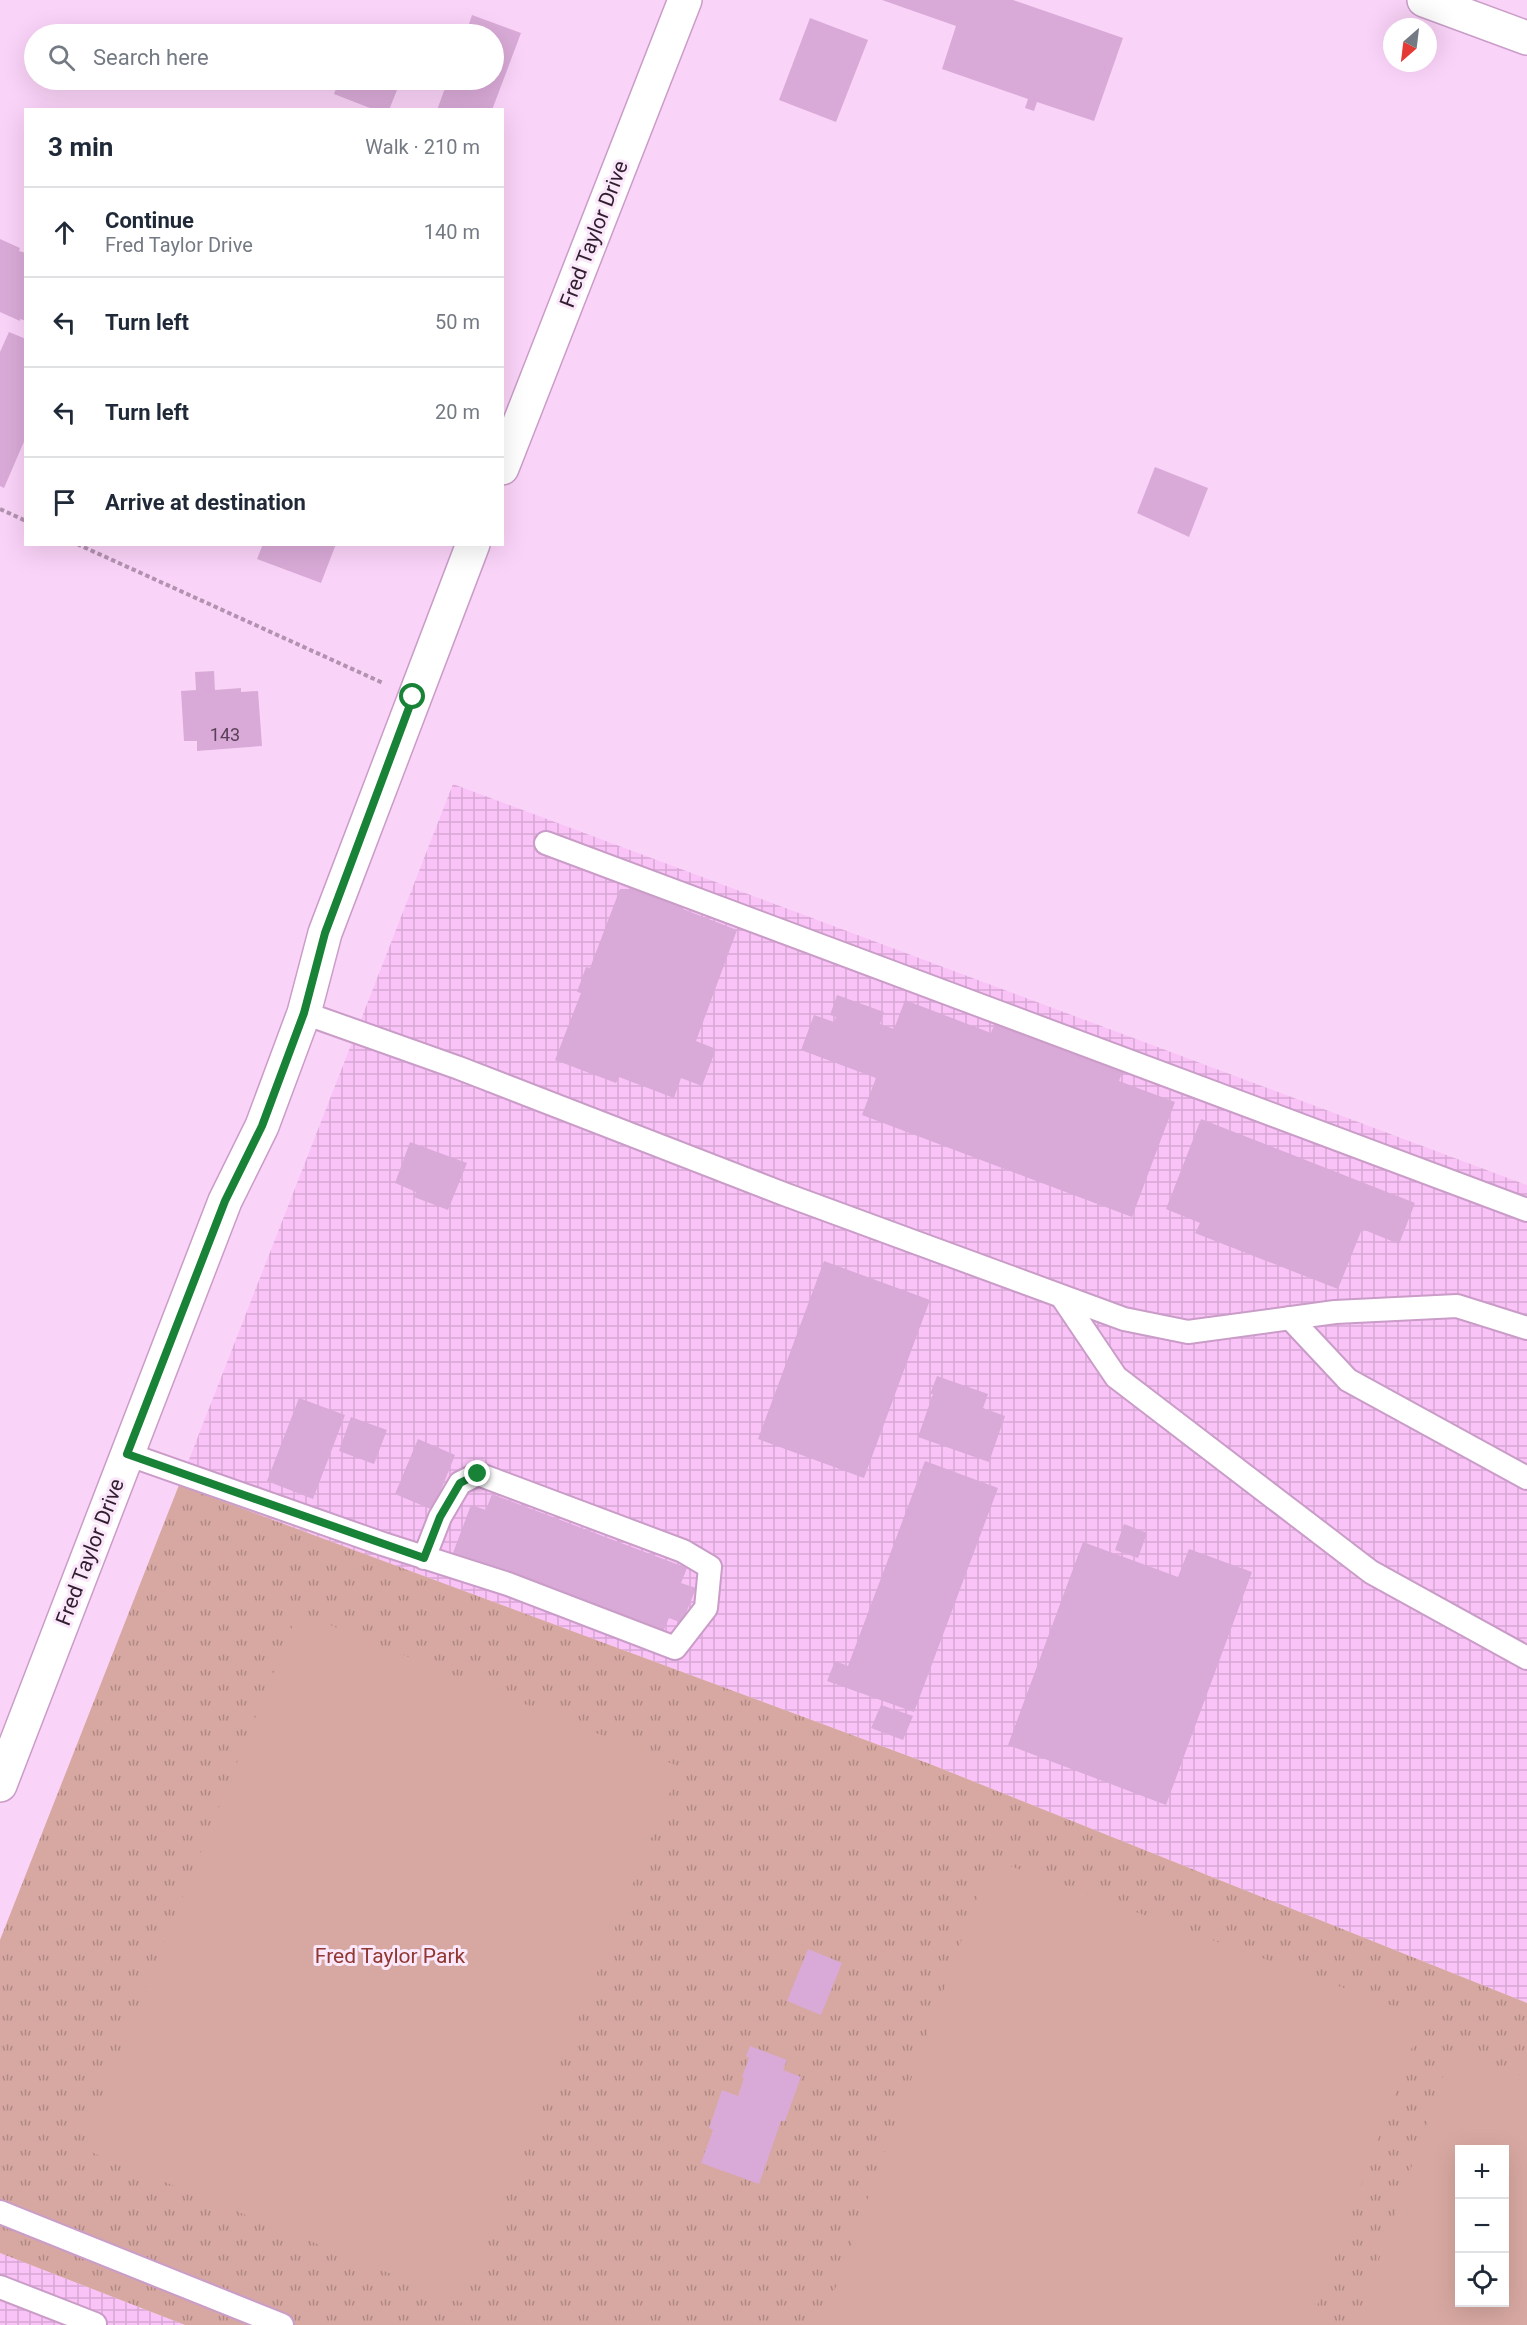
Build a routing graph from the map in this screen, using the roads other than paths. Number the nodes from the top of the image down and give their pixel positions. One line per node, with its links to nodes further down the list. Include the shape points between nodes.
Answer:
1 (685, 0): 4 (main road, Fred Taylor Drive)
2 (1424, 0): 3 (main road)
3 (1527, 38)
4 (504, 463)
5 (472, 546): 7 (main road, Fred Taylor Drive, via 325,933)
6 (546, 843): 8 (lane)
7 (304, 1013): 9 (lane); 12 (main road, Fred Taylor Drive, via 262,1126 225,1201)
8 (1527, 1210)
9 (1062, 1297): 10 (lane, via 1124,1319 1188,1332); 15 (lane, via 1116,1377 1371,1572)
10 (1290, 1318): 11 (lane, via 1457,1306); 13 (lane, via 1348,1380)
11 (1527, 1328)
12 (127, 1454): 14 (lane); 16 (main road, Fred Taylor Drive)
13 (1527, 1478)
14 (424, 1558): 14 (lane, via 508,1584 675,1648 706,1608 710,1566 683,1551 478,1474 460,1483 440,1517)
15 (1527, 1658)
16 (0, 1785)
17 (0, 2212): 20 (lane)
18 (0, 2287): 19 (lane)
19 (95, 2324)
20 (282, 2325)

